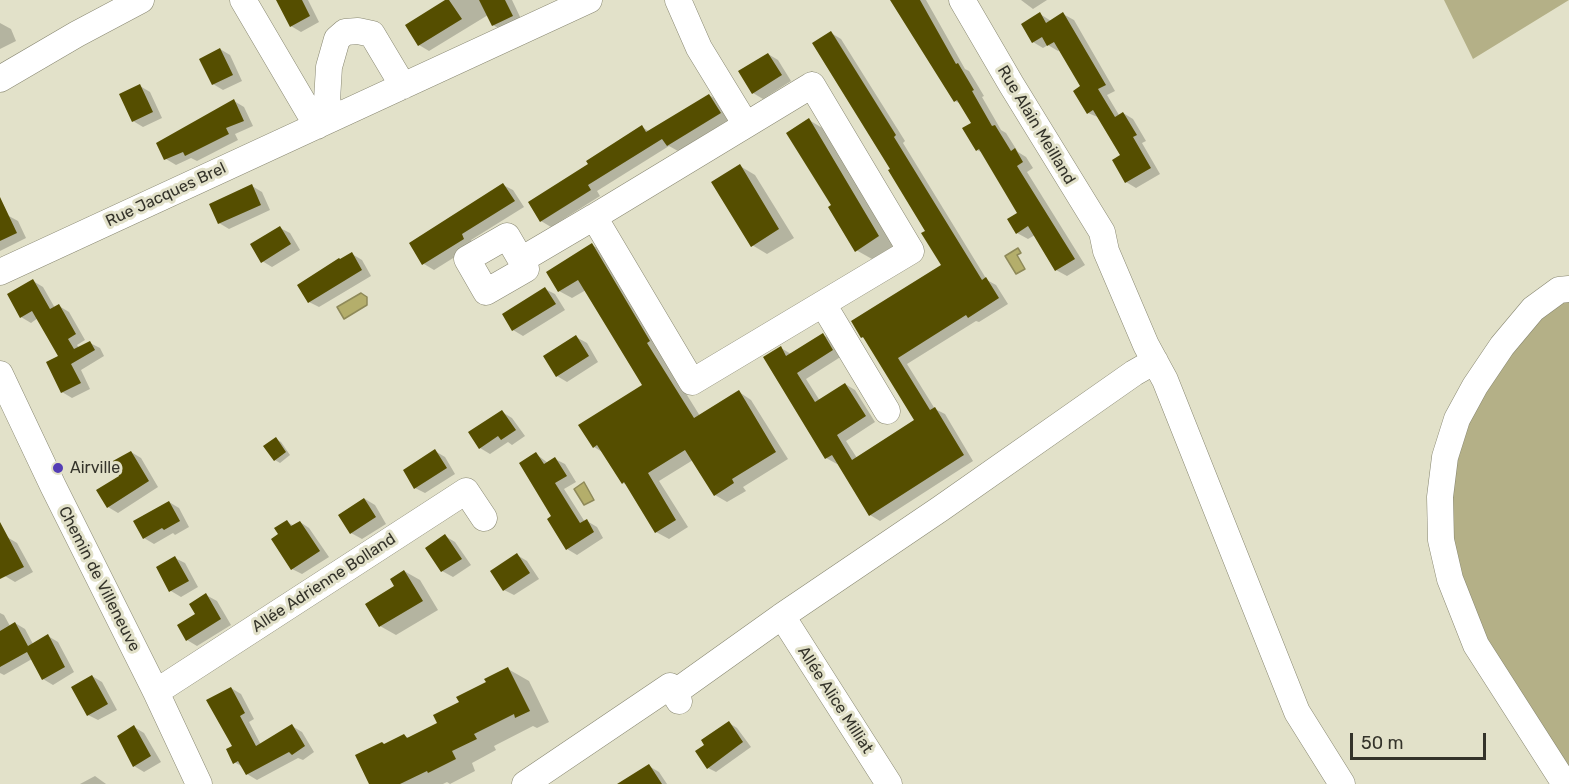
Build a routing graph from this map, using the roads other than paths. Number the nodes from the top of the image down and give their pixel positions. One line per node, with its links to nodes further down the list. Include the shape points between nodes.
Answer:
1 (141, 0): 6 (street)
2 (243, 0): 8 (street)
3 (589, 0): 7 (street, Rue Jacques Brel)
4 (678, 0): 9 (street, via 699,48)
5 (962, 0): 15 (street, Rue Alain Meilland, via 1102,232 1106,251)
6 (0, 79)
7 (403, 86): 8 (street, Rue Jacques Brel); 8 (street, via 372,34 345,32 337,39 328,67)
8 (324, 122): 12 (street, Rue Jacques Brel)
9 (746, 125): 10 (street); 14 (street, via 812,85 911,251)
10 (594, 217): 11 (street); 14 (street, via 692,382)
11 (521, 260)
12 (0, 272)
13 (1564, 290): 25 (street, via 1533,309 1475,386 1457,419 1440,497 1441,540 1450,579 1476,645)
14 (823, 304): 17 (street)
15 (1155, 361): 19 (street); 24 (street, Rue Alain Meilland, via 1297,712)
16 (0, 374): 20 (street, Chemin de Villeneuve)
17 (887, 411)
18 (484, 518): 20 (street, Allée Adrienne Bolland, via 466,491)
19 (782, 616): 22 (street, via 678,699 670,686); 23 (street, Allée Alice Milliat)
20 (156, 692): 21 (street, Chemin de Villeneuve)
21 (196, 783)
22 (525, 784)
23 (889, 784)
24 (1342, 784)
25 (1565, 784)

